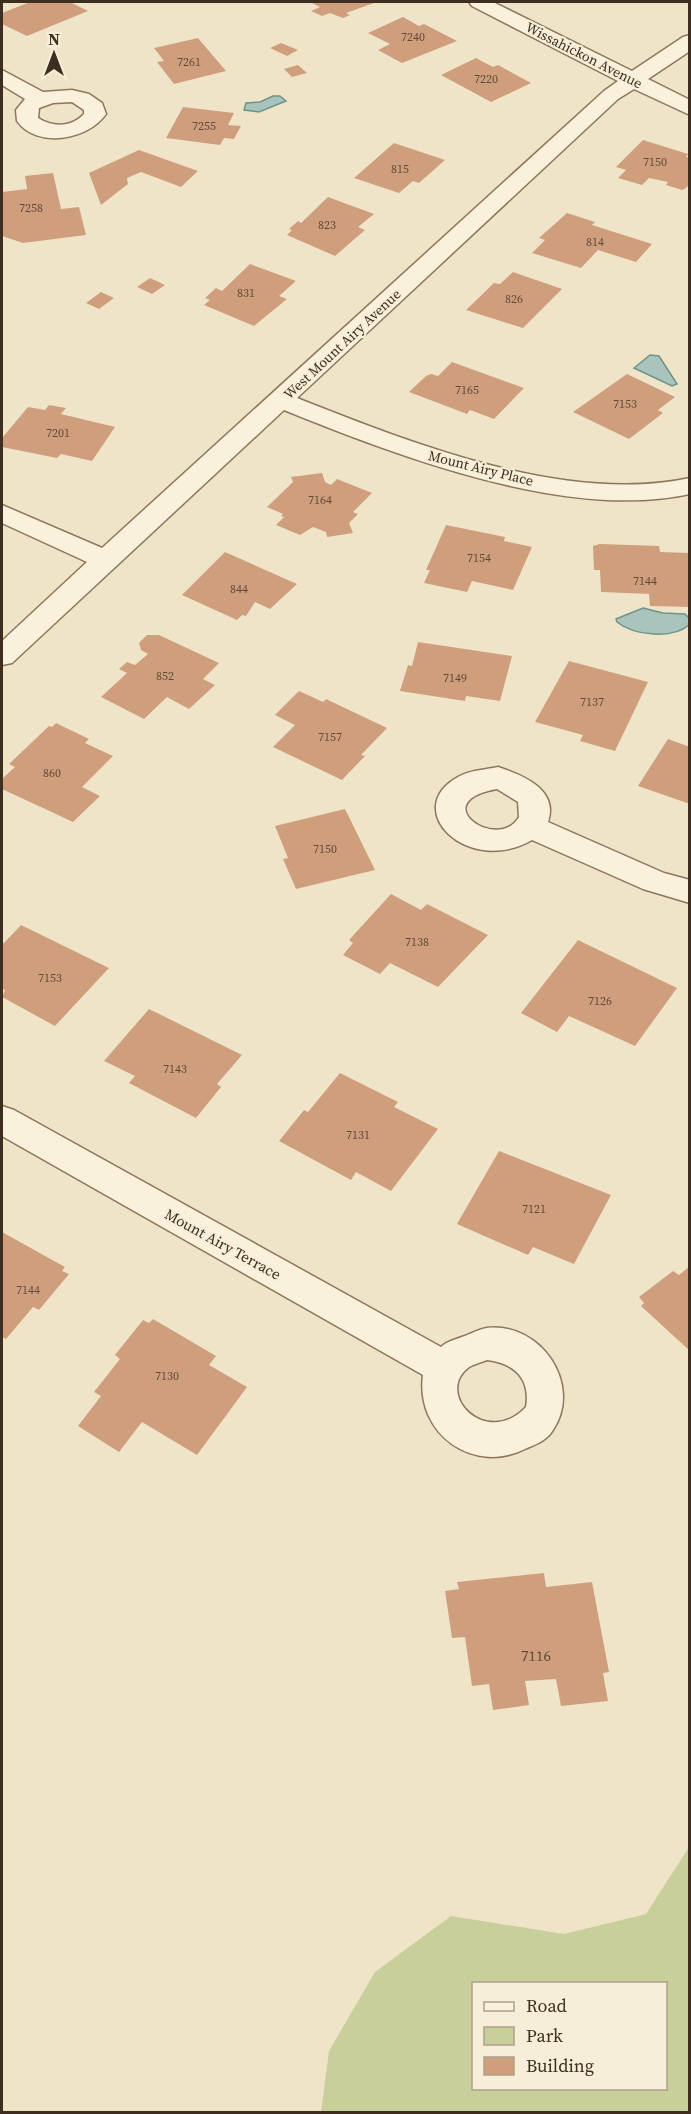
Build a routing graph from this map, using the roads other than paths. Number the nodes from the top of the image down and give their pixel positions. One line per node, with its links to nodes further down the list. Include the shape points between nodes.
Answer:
1 (479, 2): 4 (street, Wissahickon Avenue)
2 (690, 41): 4 (street, West Mount Airy Avenue)
3 (2, 76): 5 (street)
4 (631, 79): 6 (street, Wissahickon Avenue); 7 (street, West Mount Airy Avenue)
5 (40, 100)
6 (690, 109)
7 (281, 400): 8 (street, Mount Airy Place, via 401,447 507,477 568,488 623,492); 10 (street, West Mount Airy Avenue)
8 (690, 486)
9 (2, 513): 10 (street)
10 (105, 560): 11 (street, West Mount Airy Avenue)
11 (2, 656)
12 (531, 827): 13 (street, via 654,881)
13 (690, 892)
14 (2, 1120): 15 (street, Mount Airy Terrace)
15 (444, 1368)

